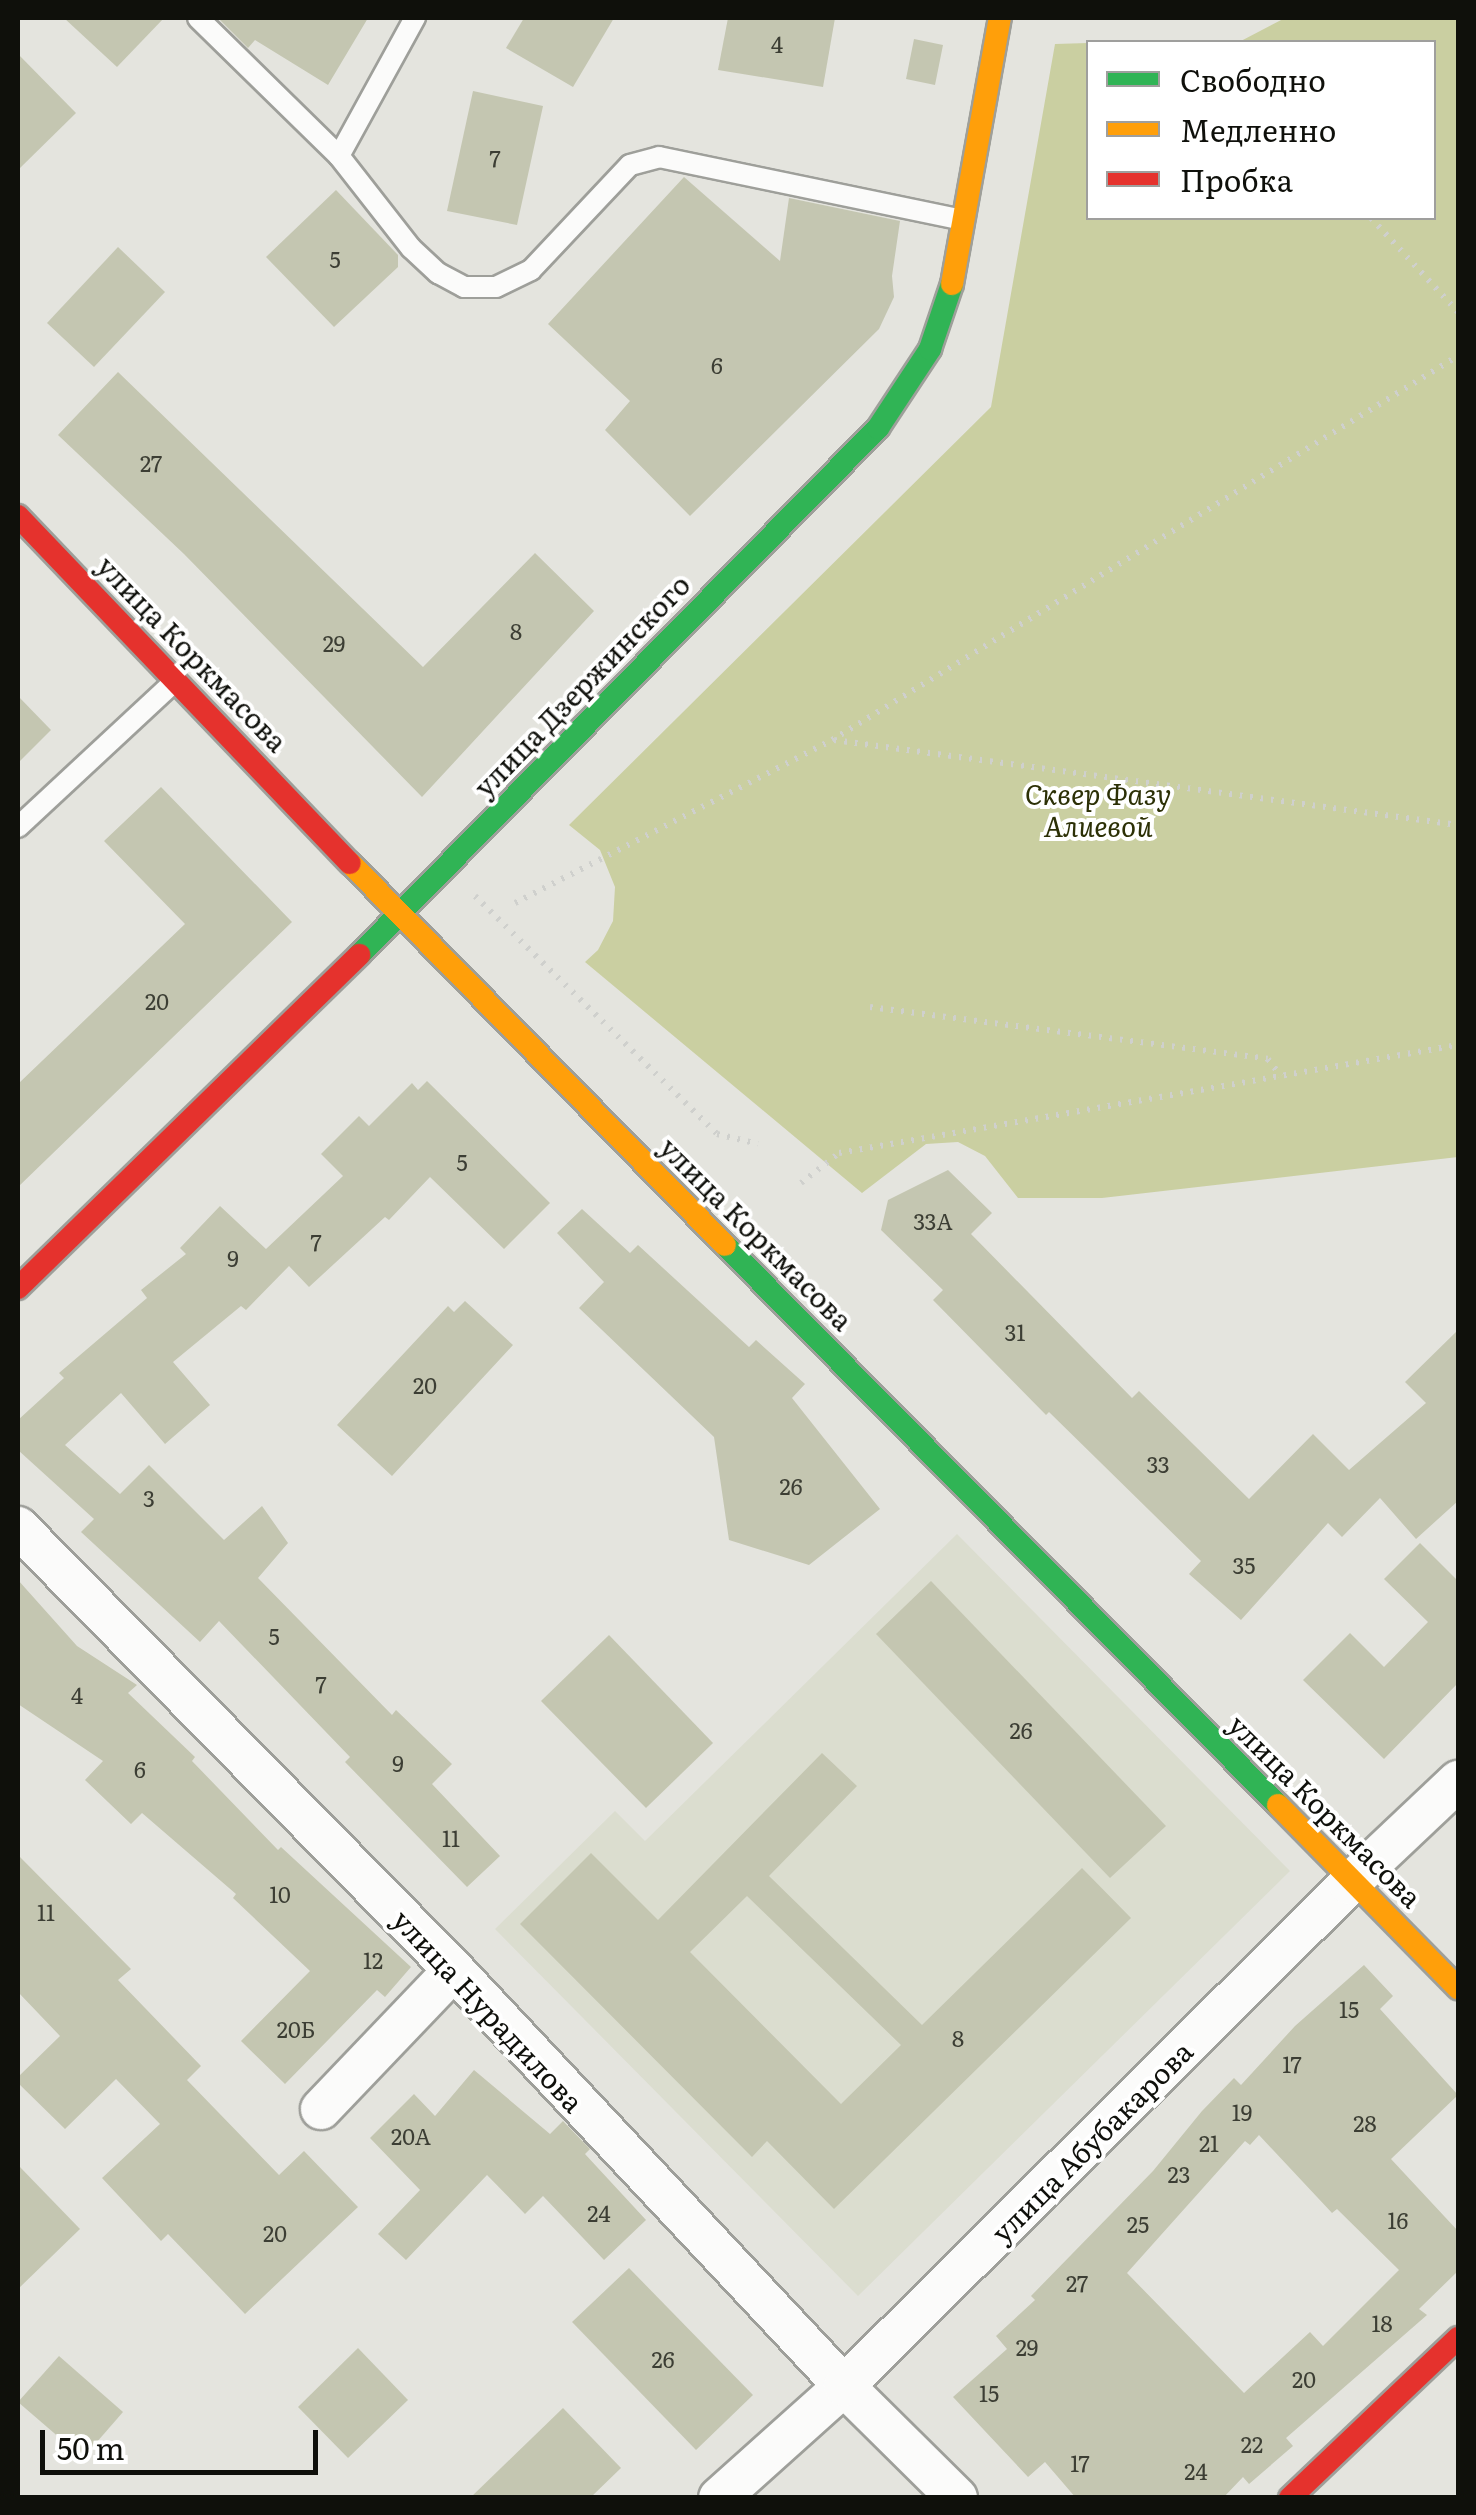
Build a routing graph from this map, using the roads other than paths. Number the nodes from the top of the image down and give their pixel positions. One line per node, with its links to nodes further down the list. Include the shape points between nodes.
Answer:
1 (198, 18): 4 (lane)
2 (416, 18): 4 (lane)
3 (1000, 18): 5 (main road, улица Дзержинского)
4 (339, 156): 5 (lane, via 411,248 464,287 496,287 532,270 630,165 659,157)
5 (966, 220): 9 (main road, улица Дзержинского, via 930,349 878,428)
6 (18, 516): 7 (main road, улица Коркмасова)
7 (180, 680): 8 (lane); 9 (main road, улица Коркмасова)
8 (18, 826)
9 (400, 914): 10 (main road, улица Дзержинского); 13 (main road, улица Коркмасова)
10 (18, 1288)
11 (18, 1527): 14 (street, улица Нурадилова)
12 (1458, 1781): 13 (street, улица Абубакарова)
13 (1354, 1882): 15 (main road, улица Коркмасова); 18 (street, улица Абубакарова)
14 (454, 1970): 16 (street); 18 (street, улица Нурадилова)
15 (1458, 1988)
16 (321, 2109)
17 (1458, 2338): 21 (main road)
18 (844, 2386): 19 (street, улица Абубакарова); 20 (street, улица Нурадилова)
19 (719, 2498)
20 (957, 2498)
21 (1290, 2498)

